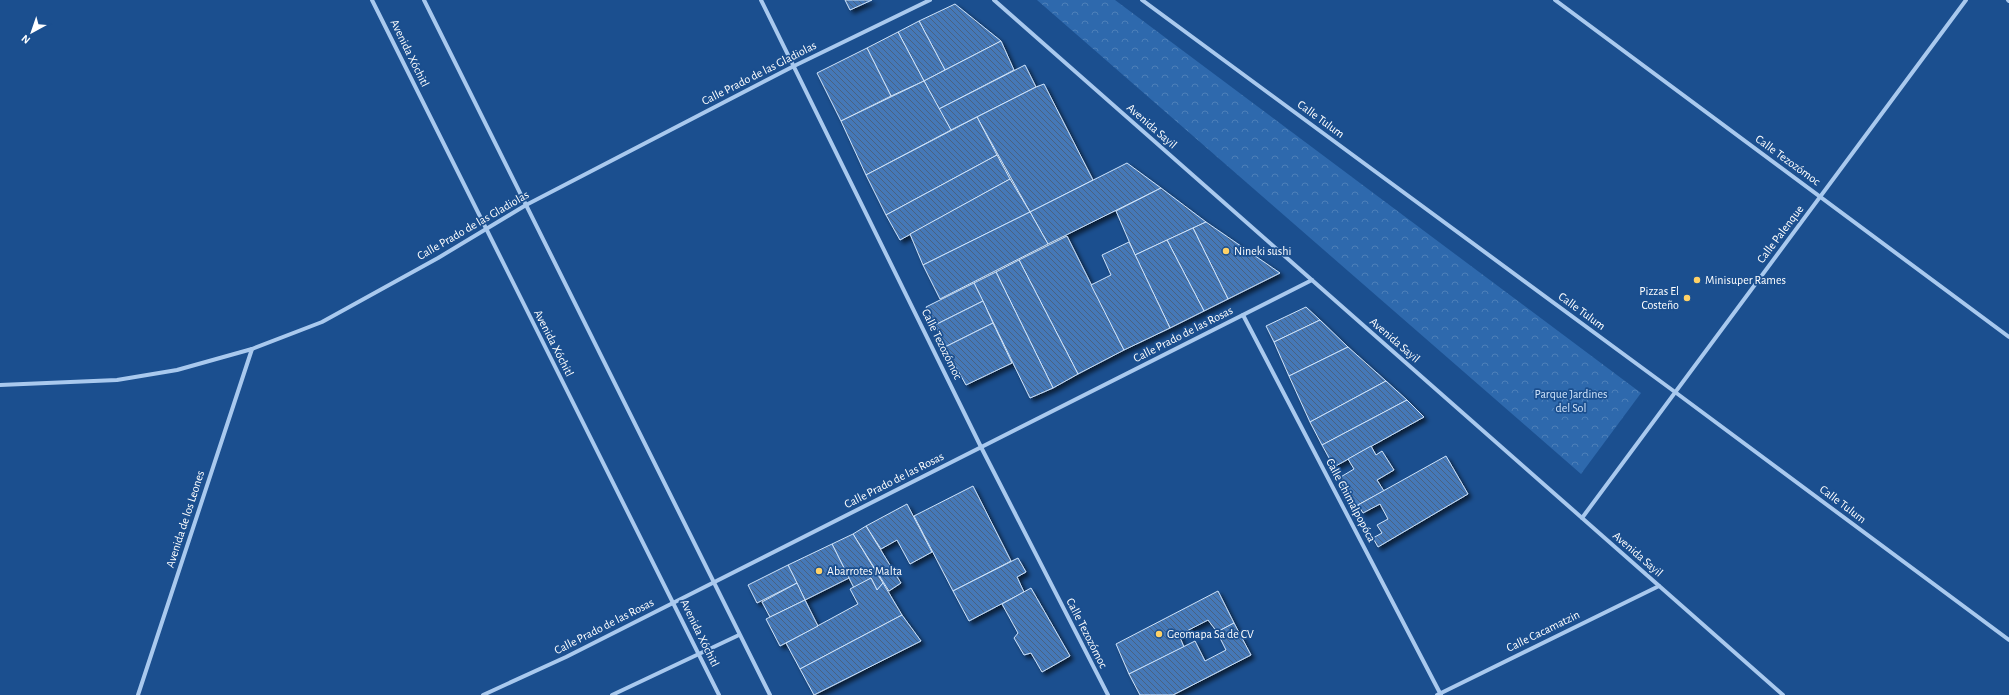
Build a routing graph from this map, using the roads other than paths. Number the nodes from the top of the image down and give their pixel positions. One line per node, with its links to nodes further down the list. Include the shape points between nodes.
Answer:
1 (372, 0): 12 (street, Avenida Xóchitl)
2 (424, 0): 11 (street)
3 (761, 0): 9 (street, Calle Tezozómoc)
4 (930, 0): 9 (street, Calle Prado de las Gladiolas)
5 (994, 0): 13 (street, Avenida Sayil)
6 (1142, 0): 18 (street, Calle Tulum)
7 (1554, 0): 10 (street, Calle Tezozómoc)
8 (1966, 0): 10 (street, Calle Palenque)
9 (794, 66): 11 (street, Calle Prado de las Gladiolas); 19 (street, Calle Tezozómoc)
10 (1820, 196): 15 (street, Calle Tezozómoc); 18 (street, Calle Palenque)
11 (526, 205): 12 (street, Calle Prado de las Gladiolas); 21 (street)
12 (486, 230): 16 (street, Calle Prado de las Gladiolas, via 322,322); 23 (street, Avenida Xóchitl)
13 (1312, 280): 14 (street, Calle Prado de las Rosas); 20 (street, Avenida Sayil)
14 (1242, 315): 19 (street, Calle Prado de las Rosas); 27 (street, Calle Chimalpopóca)
15 (2009, 337)
16 (252, 349): 17 (street, Calle Prado de las Gladiolas, via 176,370 117,380); 28 (street, Avenida de los Leones)
17 (0, 385)
18 (1675, 392): 20 (street, Calle Palenque); 25 (street, Calle Tulum)
19 (981, 447): 21 (street, Calle Prado de las Rosas); 33 (street, Calle Tezozómoc)
20 (1582, 518): 22 (street, Avenida Sayil)
21 (714, 582): 23 (street, Calle Prado de las Rosas); 24 (street)
22 (1659, 586): 27 (street, Calle Cacamatzin); 34 (street, Avenida Sayil)
23 (673, 602): 26 (street, Avenida Xóchitl); 29 (street, Calle Prado de las Rosas, via 566,657)
24 (739, 635): 26 (street); 32 (street)
25 (2009, 640)
26 (699, 654): 30 (street); 31 (street, Avenida Xóchitl)
27 (1439, 694)
28 (138, 695)
29 (483, 695)
30 (612, 695)
31 (719, 695)
32 (770, 695)
33 (1108, 695)
34 (1783, 695)

